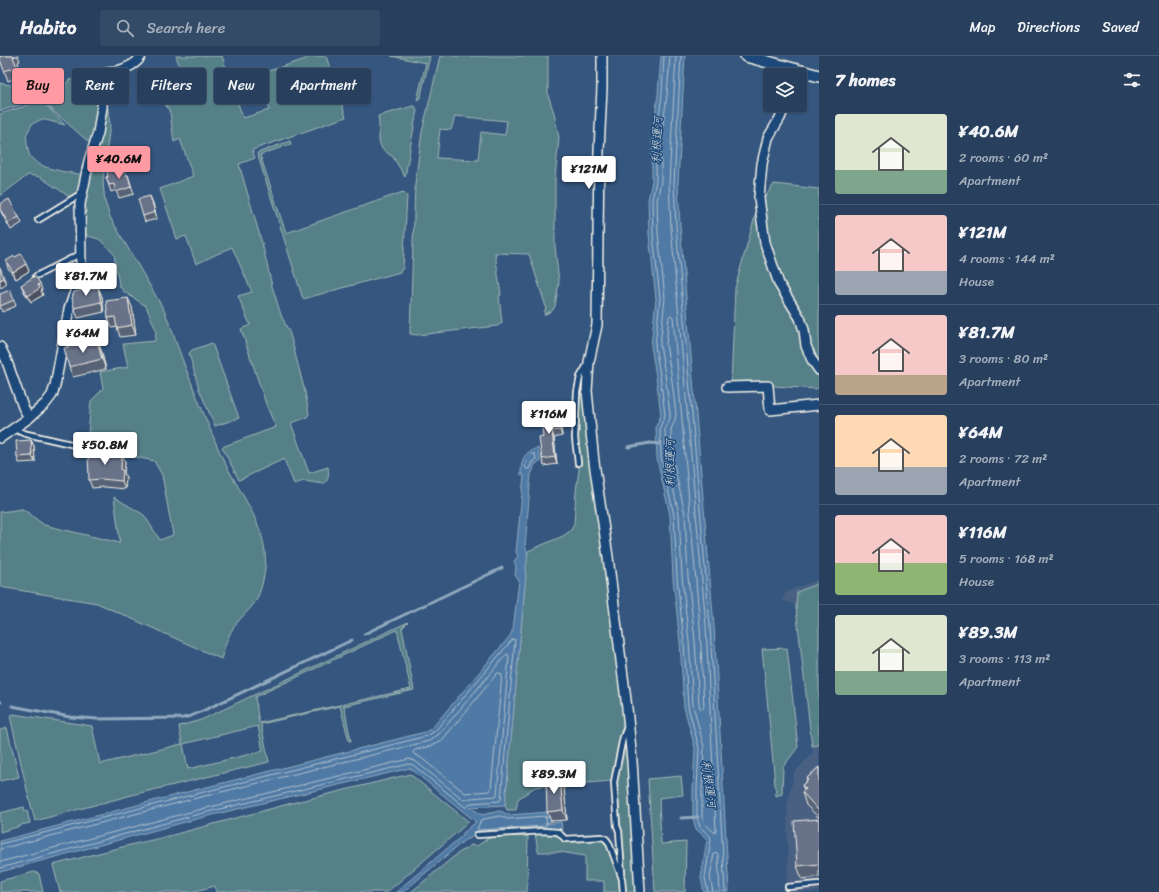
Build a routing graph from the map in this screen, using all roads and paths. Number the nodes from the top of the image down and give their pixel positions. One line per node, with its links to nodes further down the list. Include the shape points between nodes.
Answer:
1 (141, 56): 8 (street, via 130,66 108,72 106,75 98,133)
2 (602, 56): 13 (street, via 597,325)
3 (746, 56): 4 (street)
4 (782, 68)
5 (807, 74): 6 (street)
6 (819, 76)
7 (782, 112): 14 (street, via 768,138 762,164 759,198 765,243 779,284 800,318 806,346)
8 (83, 192): 9 (lane); 10 (street, via 80,204)
9 (38, 220)
10 (80, 254): 11 (lane); 17 (street, via 81,265 69,309 52,396)
11 (36, 276)
12 (0, 346): 17 (street)
13 (589, 362): 21 (lane, via 580,377 577,392 575,438); 22 (street, via 587,391 591,435)
14 (819, 370)
15 (726, 387): 16 (street, via 768,386 770,410)
16 (819, 405)
17 (29, 418): 18 (street)
18 (13, 429): 19 (street); 20 (lane, via 110,453)
19 (0, 438)
20 (110, 458)
21 (578, 463)
22 (628, 725): 24 (lane, via 623,736 614,782); 28 (street)
23 (477, 835): 24 (lane, via 543,831 558,832 565,838 602,837 606,839)
24 (622, 879): 27 (lane)
25 (819, 884): 26 (lane)
26 (788, 886)
27 (622, 892)
28 (640, 892)

